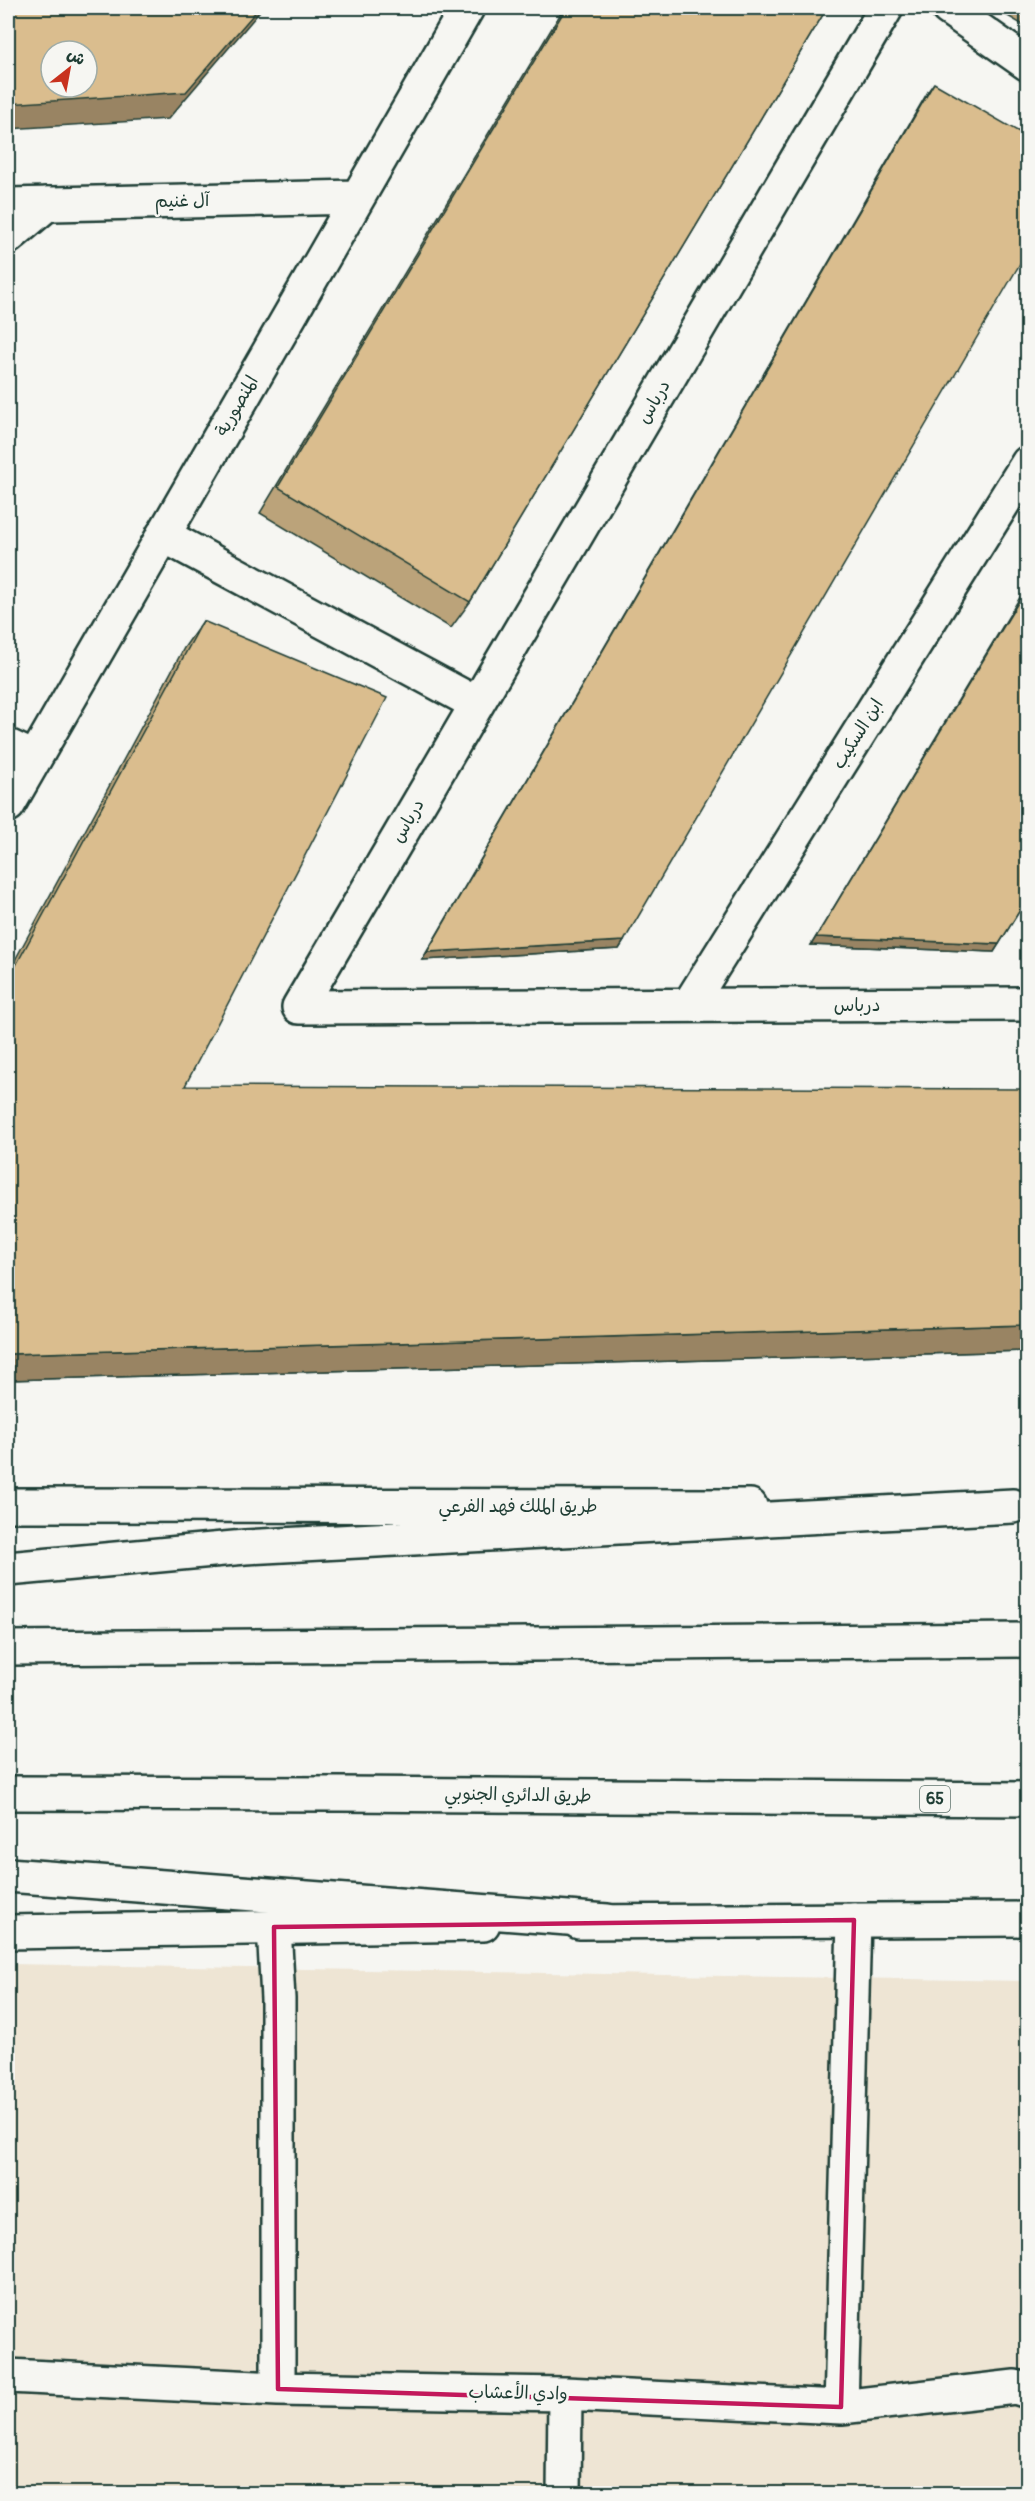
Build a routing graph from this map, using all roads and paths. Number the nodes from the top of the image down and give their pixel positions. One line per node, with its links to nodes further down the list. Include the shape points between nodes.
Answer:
1 (467, 8): 5 (main road, المنصورية)
2 (886, 8): 11 (main road, درباس)
3 (948, 8): 4 (main road)
4 (1028, 64)
5 (357, 197): 6 (main road, آل غنيم); 10 (main road, المنصورية)
6 (47, 204): 7 (main road, آل غنيم); 8 (main road)
7 (8, 205)
8 (8, 237)
9 (1028, 463): 15 (main road, ابن السكيب)
10 (163, 535): 11 (main road); 12 (main road, المنصورية)
11 (477, 704): 15 (main road, درباس, via 299,1007)
12 (21, 752): 13 (main road, المنصورية)
13 (8, 805)
14 (1028, 1004): 15 (main road, درباس)
15 (689, 1005)
16 (8, 1506): 17 (main road, طريق الملك فهد الفرعي)
17 (1020, 1506): 18 (main road, via 245,1547)
18 (8, 1569)
19 (1028, 1640): 20 (main road)
20 (8, 1648)
21 (8, 1793): 22 (main road, طريق الدائري الجنوبي / 65)
22 (1028, 1799)
23 (8, 1875): 26 (main road)
24 (1028, 1919): 25 (main road)
25 (854, 1920): 26 (main road); 33 (main road)
26 (607, 1921): 27 (main road)
27 (274, 1927): 28 (main road); 30 (main road, via 278,1999)
28 (8, 1932)
29 (8, 2376): 30 (main road, وادي الأعشاب)
30 (278, 2389): 32 (main road, وادي الأعشاب)
31 (1028, 2391): 33 (main road, وادي الأعشاب, via 1015,2387)
32 (565, 2394): 33 (main road, وادي الأعشاب); 34 (main road)
33 (841, 2407)
34 (564, 2493)

